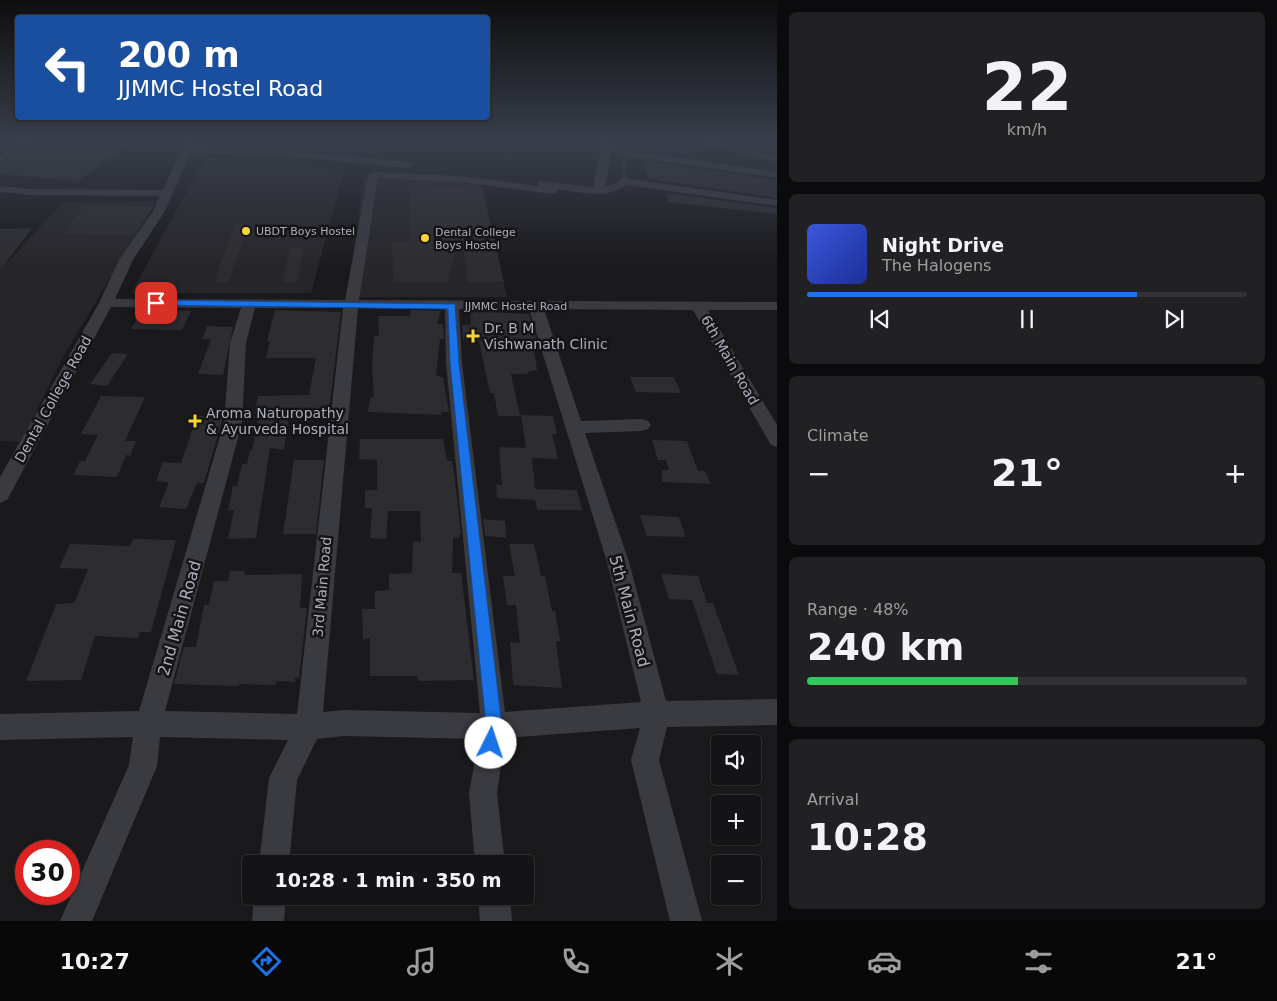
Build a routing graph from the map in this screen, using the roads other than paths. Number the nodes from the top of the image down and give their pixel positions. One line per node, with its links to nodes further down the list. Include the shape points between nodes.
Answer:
1 (171, 185): 11 (street, Dental College Road)
2 (371, 185): 14 (street)
3 (506, 185): 9 (street)
4 (553, 185): 10 (street)
5 (599, 185): 10 (street)
6 (619, 185): 10 (street)
7 (652, 185): 12 (street)
8 (0, 189): 11 (street)
9 (553, 191)
10 (598, 191)
11 (168, 193): 13 (street, Dental College Road, via 126,260)
12 (777, 203)
13 (106, 303): 15 (street, JJMMC Hostel Road); 23 (street, Dental College Road)
14 (350, 304): 15 (street, JJMMC Hostel Road); 17 (street, JJMMC Hostel Road); 29 (street, 3rd Main Road)
15 (249, 305): 26 (street, 2nd Main Road, via 238,343 233,422)
16 (535, 305): 17 (street, JJMMC Hostel Road); 18 (street, JJMMC Hostel Road); 21 (street, 5th Main Road)
17 (452, 306): 27 (street, via 454,363)
18 (698, 306): 19 (street, JJMMC Hostel Road); 22 (street, 6th Main Road)
19 (777, 306)
20 (642, 425): 21 (street)
21 (575, 428): 25 (street, 5th Main Road, via 618,562)
22 (777, 440)
23 (0, 495)
24 (777, 712): 25 (street)
25 (657, 714): 27 (street); 37 (street, 5th Main Road, via 645,760)
26 (148, 724): 28 (street); 29 (street); 34 (street, 2nd Main Road, via 142,766)
27 (494, 726): 29 (street, via 344,723); 31 (street, via 483,793)
28 (0, 727)
29 (309, 727): 30 (street, 3rd Main Road, via 283,778)
30 (275, 855)
31 (489, 855)
32 (269, 905): 35 (street)
33 (495, 905): 36 (street)
34 (76, 921)
35 (268, 921)
36 (496, 921)
37 (686, 921)

